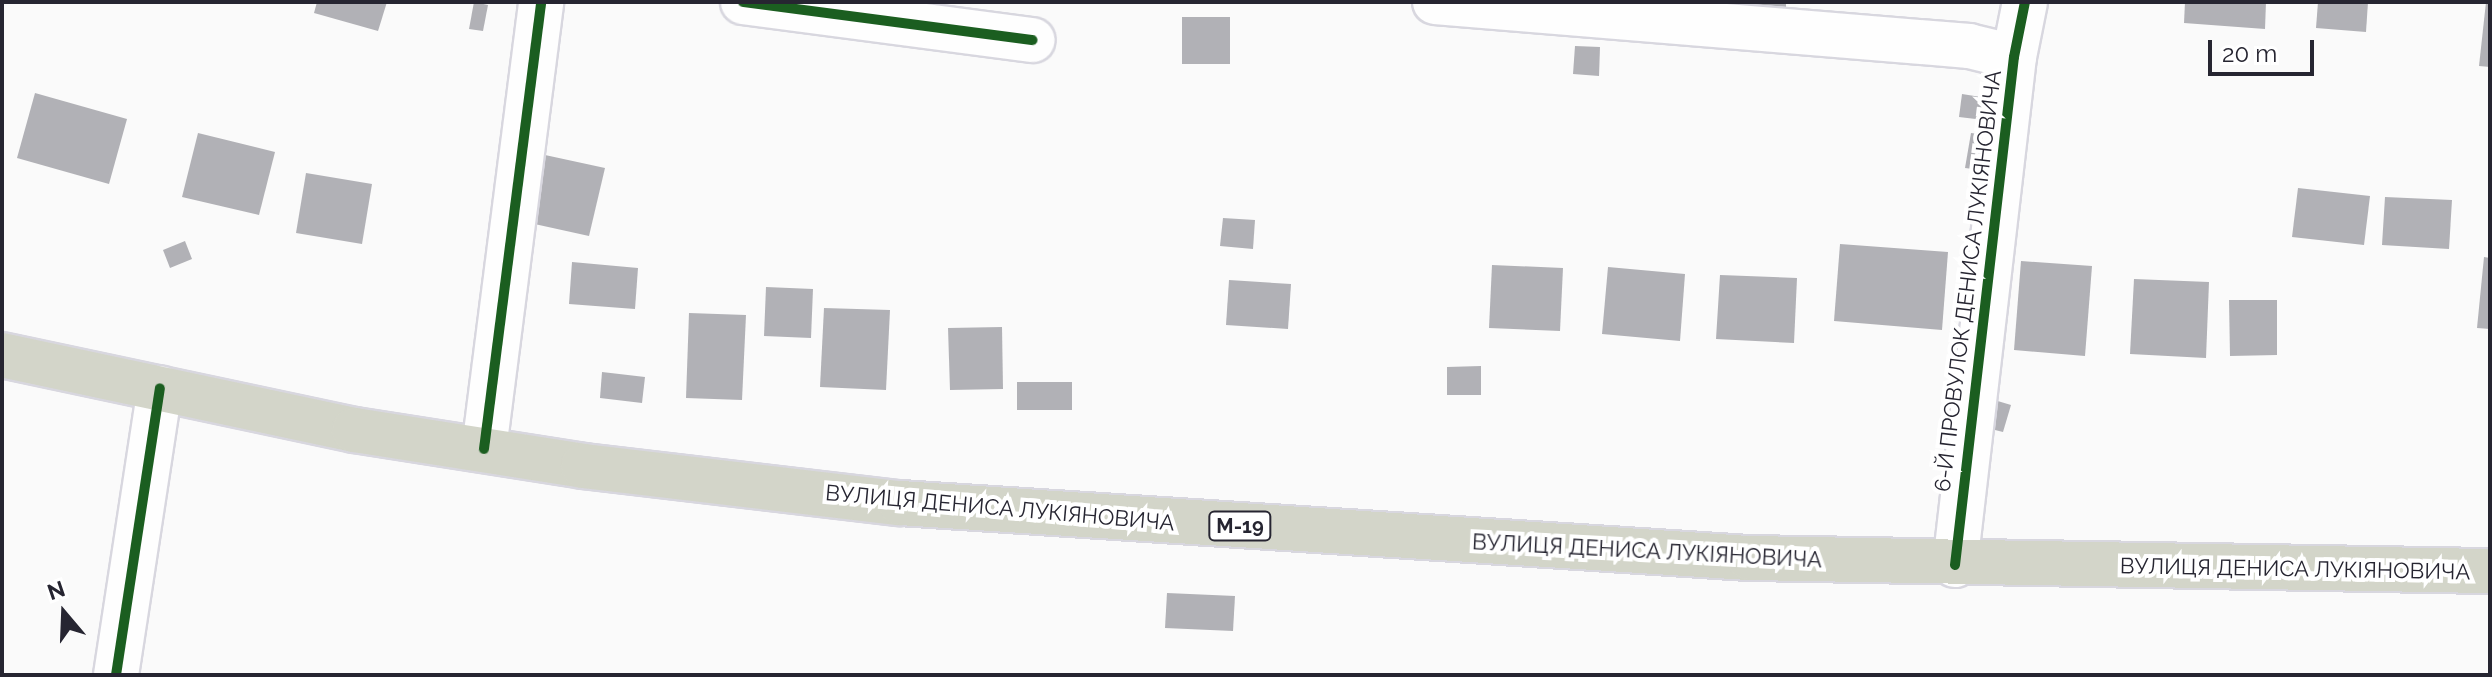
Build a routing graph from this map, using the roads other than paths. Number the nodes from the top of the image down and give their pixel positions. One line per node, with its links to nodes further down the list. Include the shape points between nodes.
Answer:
1 (541, 2): 10 (street)
2 (743, 2): 5 (street)
3 (1435, 2): 7 (street, via 1969,46)
4 (2025, 2): 7 (street, 6-Й ПРОВУЛОК ДЕНИСА ЛУКІЯНОВИЧА)
5 (820, 8): 6 (street)
6 (1033, 40)
7 (2014, 57): 11 (street, 6-Й ПРОВУЛОК ДЕНИСА ЛУКІЯНОВИЧА)
8 (2, 355): 9 (highway, ВУЛИЦЯ ДЕНИСА ЛУКІЯНОВИЧА / М-19)
9 (160, 388): 10 (highway, ВУЛИЦЯ ДЕНИСА ЛУКІЯНОВИЧА / М-19, via 354,430); 13 (street)
10 (484, 449): 11 (highway, ВУЛИЦЯ ДЕНИСА ЛУКІЯНОВИЧА / М-19, via 900,503 1749,558)
11 (1955, 565): 12 (highway, ВУЛИЦЯ ДЕНИСА ЛУКІЯНОВИЧА / М-19)
12 (2490, 571)
13 (116, 675)

